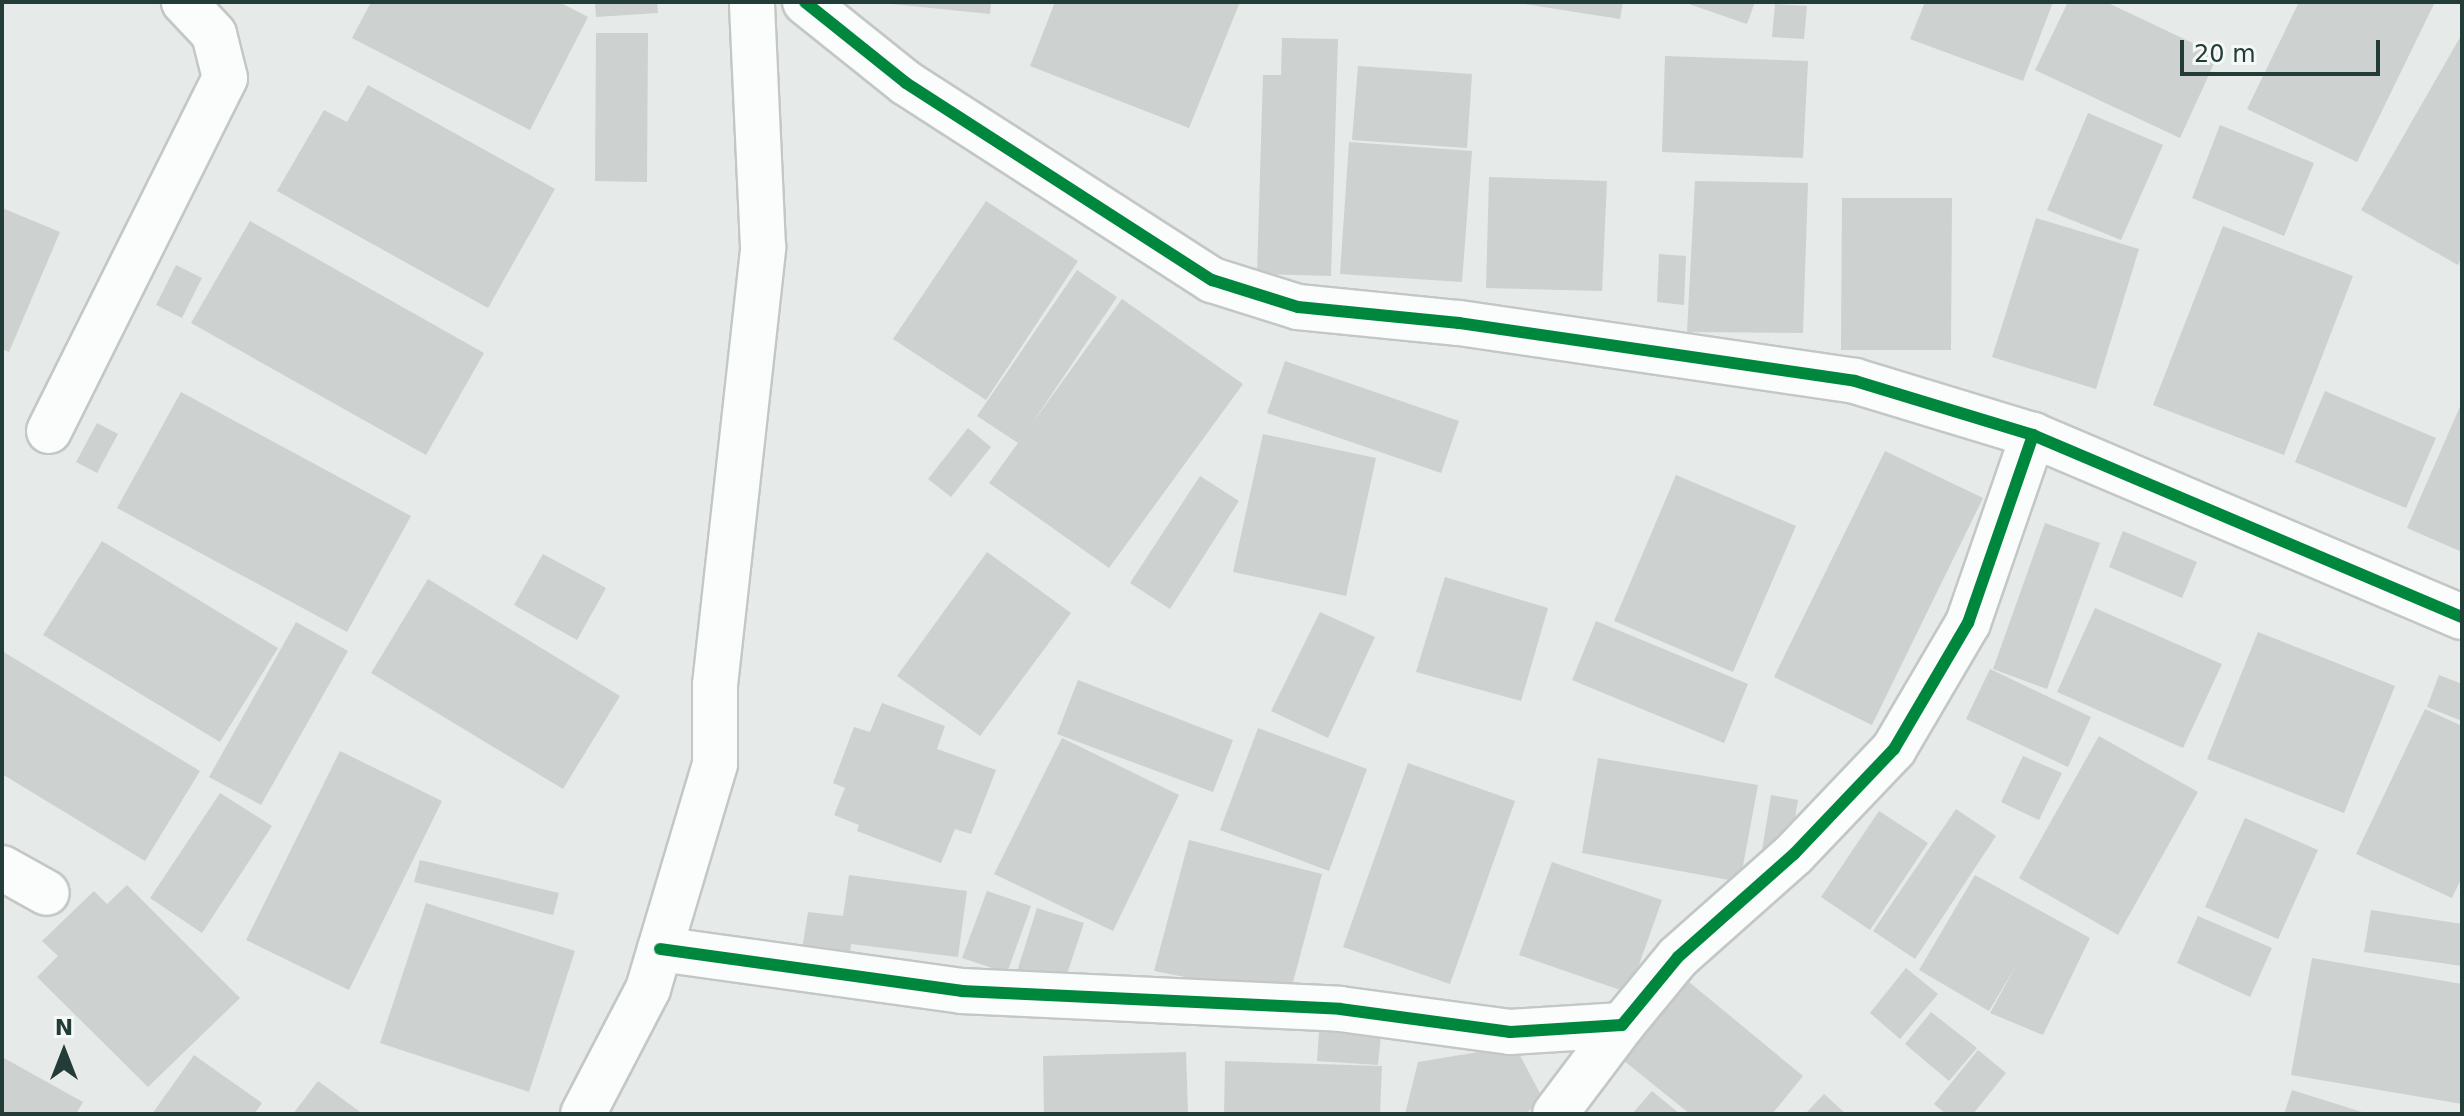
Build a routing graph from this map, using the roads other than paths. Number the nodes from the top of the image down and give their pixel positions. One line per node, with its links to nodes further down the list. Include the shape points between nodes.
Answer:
1 (184, 2): 4 (street, via 214,34 225,78)
2 (752, 2): 9 (street, via 763,247 715,685 715,764)
3 (805, 2): 5 (street, via 906,83 1212,280 1298,307 1459,323 1855,381)
4 (49, 431)
5 (2033, 435): 6 (street); 10 (street, via 1968,623 1894,749 1794,854 1678,957)
6 (2462, 617)
7 (2, 868): 8 (street)
8 (47, 893)
9 (660, 949): 10 (street, via 962,991 1340,1009 1510,1032); 11 (street, via 648,989)
10 (1622, 1025): 12 (street)
11 (583, 1114)
12 (1555, 1114)

